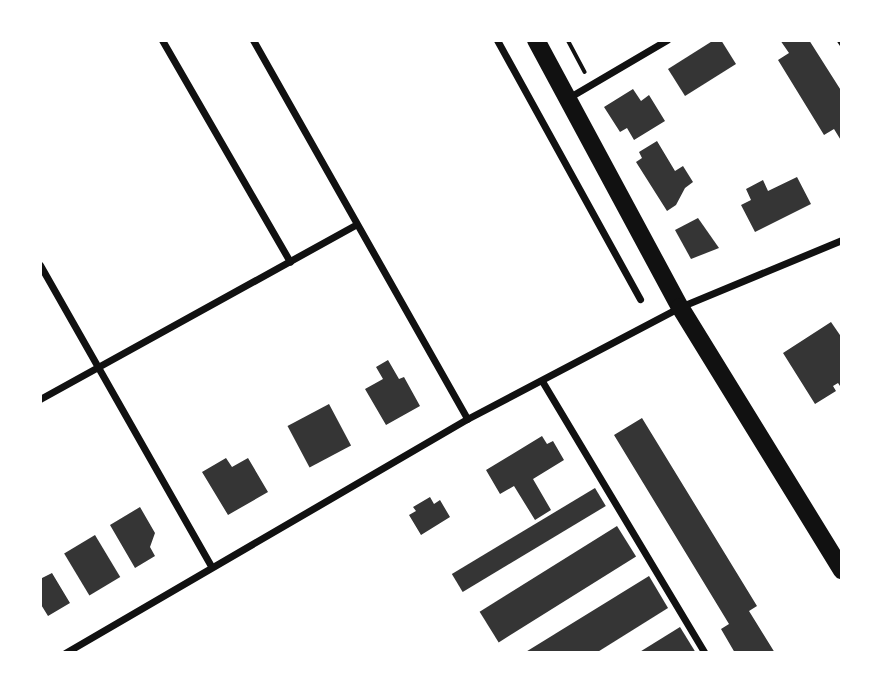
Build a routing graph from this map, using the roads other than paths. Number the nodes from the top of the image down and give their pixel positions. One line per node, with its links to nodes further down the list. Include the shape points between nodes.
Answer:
1 (162, 40): 9 (street)
2 (253, 40): 7 (street)
3 (497, 40): 11 (street)
4 (536, 40): 6 (main road)
5 (667, 40): 6 (street)
6 (566, 100): 12 (main road)
7 (355, 225): 9 (street); 16 (street)
8 (842, 240): 12 (street)
9 (290, 262): 13 (street)
10 (40, 265): 13 (street)
11 (640, 299)
12 (680, 307): 14 (street); 18 (main road)
13 (99, 365): 15 (street); 17 (street)
14 (542, 381): 16 (street); 20 (street)
15 (40, 399)
16 (467, 419): 17 (street)
17 (211, 566): 19 (street)
18 (842, 570)
19 (65, 653)
20 (705, 653)

